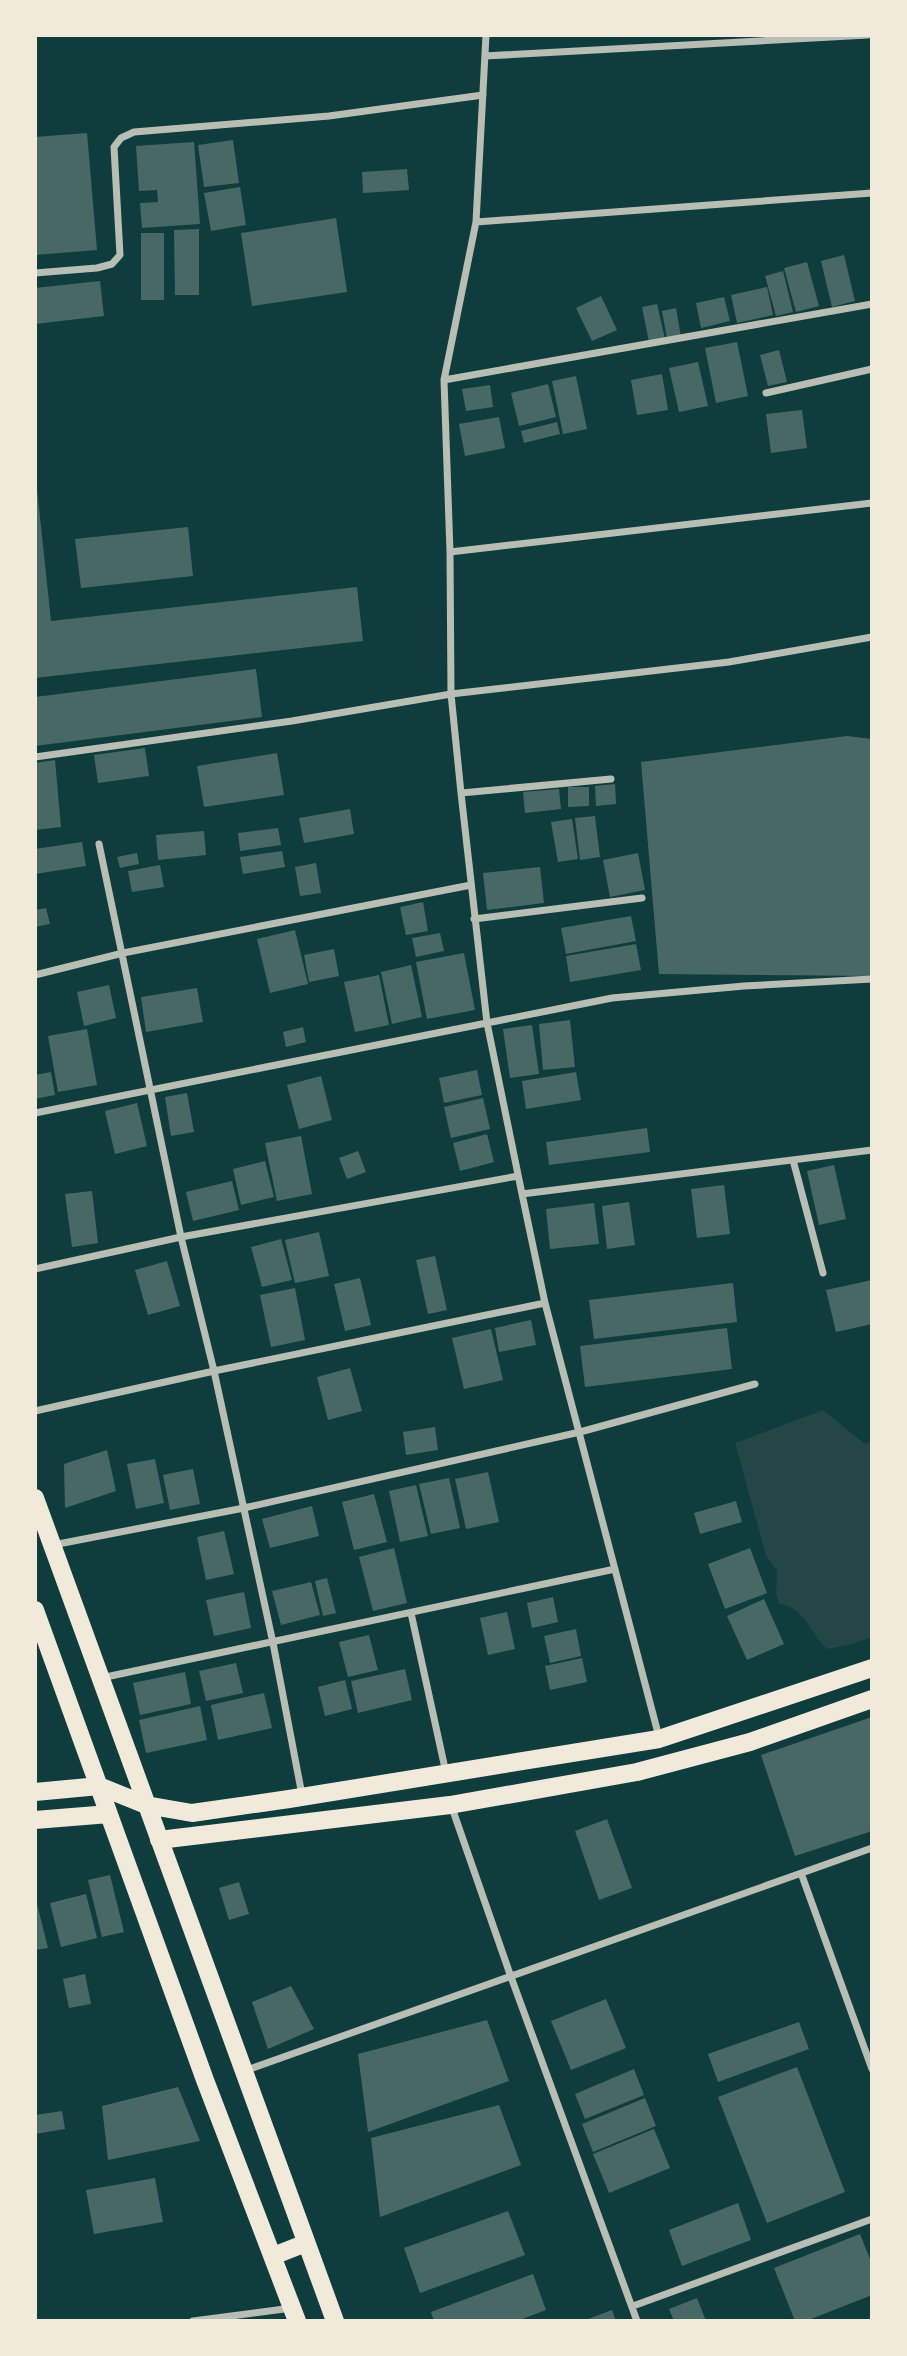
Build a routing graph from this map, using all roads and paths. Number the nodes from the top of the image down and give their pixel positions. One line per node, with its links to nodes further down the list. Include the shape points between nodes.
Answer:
1 (486, 35): 3 (street)
2 (868, 35): 3 (street)
3 (485, 56): 4 (street)
4 (483, 95): 6 (street); 7 (street, via 329,116 134,132 114,147 120,255 112,264 97,268)
5 (872, 192): 6 (street)
6 (476, 222): 10 (street)
7 (35, 273)
8 (872, 304): 10 (street)
9 (872, 369): 11 (street)
10 (444, 380): 13 (street)
11 (766, 393)
12 (872, 503): 13 (street)
13 (450, 552): 15 (street)
14 (872, 637): 15 (street, via 729,662)
15 (451, 694): 16 (street); 18 (street)
16 (35, 757)
17 (611, 779): 18 (street)
18 (461, 793): 20 (street)
19 (99, 845): 23 (street)
20 (471, 885): 22 (street); 23 (street)
21 (642, 898): 22 (street)
22 (474, 919): 26 (street)
23 (123, 953): 24 (street); 27 (street)
24 (35, 975)
25 (872, 979): 26 (street, via 612,998)
26 (487, 1023): 27 (street); 31 (street)
27 (151, 1089): 28 (street); 33 (street)
28 (35, 1113)
29 (872, 1150): 30 (street)
30 (793, 1160): 32 (street); 35 (street)
31 (519, 1176): 32 (street); 33 (street)
32 (522, 1194): 36 (street)
33 (181, 1237): 34 (street); 37 (street)
34 (35, 1269)
35 (823, 1273)
36 (545, 1303): 37 (street); 40 (street)
37 (214, 1371): 39 (street); 42 (street)
38 (755, 1384): 40 (street)
39 (35, 1411)
40 (580, 1432): 42 (street); 44 (street)
41 (35, 1498): 43 (main road)
42 (244, 1508): 43 (street); 47 (street)
43 (52, 1545): 49 (main road)
44 (615, 1569): 46 (street); 51 (street)
45 (35, 1610): 53 (main road)
46 (411, 1613): 47 (street); 52 (street)
47 (273, 1643): 49 (street); 55 (street)
48 (872, 1668): 51 (main road)
49 (100, 1678): 56 (main road)
50 (872, 1699): 57 (main road, via 684,1761)
51 (659, 1739): 52 (main road)
52 (446, 1774): 55 (main road)
53 (99, 1786): 54 (main road); 56 (main road); 58 (main road)
54 (35, 1792)
55 (302, 1797): 56 (main road, via 192,1813)
56 (146, 1805): 60 (main road)
57 (450, 1805): 60 (main road); 63 (street)
58 (109, 1814): 59 (main road); 68 (main road)
59 (35, 1820)
60 (159, 1840): 65 (main road)
61 (872, 1848): 62 (street)
62 (801, 1873): 63 (street); 64 (street)
63 (511, 1977): 65 (street); 69 (street)
64 (872, 2069)
65 (243, 2071): 67 (main road)
66 (872, 2219): 69 (street)
67 (306, 2243): 68 (main road); 72 (main road)
68 (273, 2256): 70 (main road)
69 (633, 2306): 73 (street)
70 (295, 2314): 71 (street)
71 (193, 2321)
72 (335, 2321)
73 (638, 2321)

